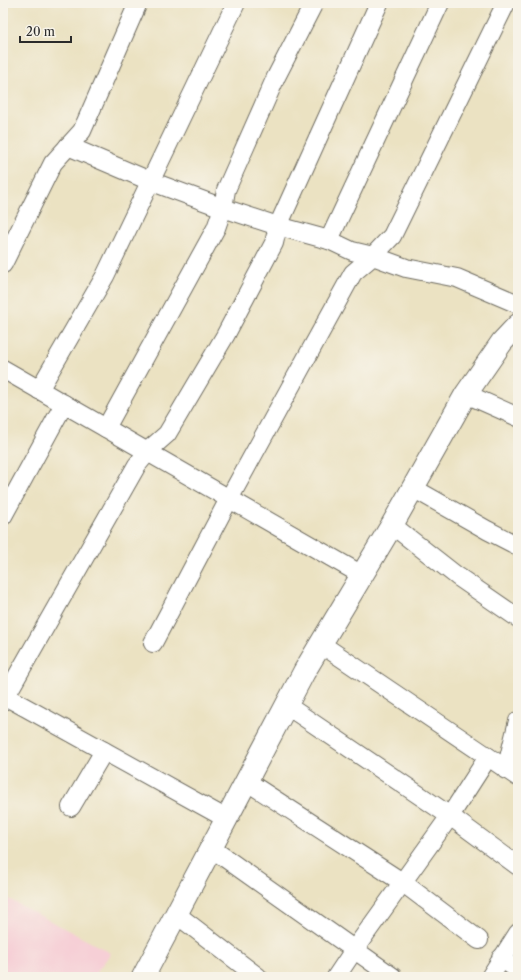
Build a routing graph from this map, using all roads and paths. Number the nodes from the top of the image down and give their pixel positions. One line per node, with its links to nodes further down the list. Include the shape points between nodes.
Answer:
1 (138, 3): 7 (street, via 82,131)
2 (236, 3): 8 (street)
3 (314, 3): 9 (street, via 272,84 226,190)
4 (379, 3): 10 (street)
5 (440, 3): 11 (street)
6 (505, 3): 12 (street, via 392,236)
7 (68, 146): 8 (street); 13 (street, via 53,163)
8 (150, 181): 9 (street); 17 (street, via 105,276)
9 (223, 208): 10 (street); 21 (street, via 216,228)
10 (278, 226): 11 (street); 22 (street, via 274,243 225,336 167,434)
11 (329, 240): 12 (street, via 352,251)
12 (373, 256): 14 (street, via 406,268 456,278); 24 (street, via 353,273)
13 (3, 264)
14 (518, 304)
15 (518, 325): 18 (main road, via 502,342)
16 (3, 370): 17 (street)
17 (39, 390): 19 (street)
18 (466, 394): 20 (street); 23 (main road)
19 (64, 404): 21 (street); 25 (street)
20 (518, 417)
21 (106, 428): 22 (street)
22 (148, 452): 24 (street); 32 (street, via 137,465)
23 (413, 488): 26 (main road); 27 (street)
24 (229, 499): 28 (street); 30 (street)
25 (3, 516)
26 (392, 525): 28 (main road); 29 (street, via 457,576)
27 (518, 546)
28 (362, 575): 31 (main road)
29 (518, 618)
30 (153, 643)
31 (321, 644): 33 (main road); 36 (street)
32 (4, 698): 35 (street)
33 (286, 706): 38 (main road); 40 (street)
34 (518, 721): 37 (street)
35 (104, 751): 39 (street); 41 (street)
36 (488, 757): 37 (street); 40 (street)
37 (512, 774)
38 (246, 781): 41 (main road); 44 (street)
39 (71, 807)
40 (450, 816): 43 (street); 44 (street)
41 (227, 819): 42 (main road)
42 (211, 848): 45 (main road); 48 (street)
43 (518, 866)
44 (402, 882): 47 (street); 48 (street)
45 (176, 914): 51 (main road); 52 (street)
46 (518, 933): 49 (street)
47 (479, 940)
48 (354, 950): 53 (street); 54 (street)
49 (501, 958): 50 (street); 55 (street)
50 (518, 970)
51 (143, 977)
52 (258, 977)
53 (336, 977)
54 (393, 977)
55 (490, 977)

